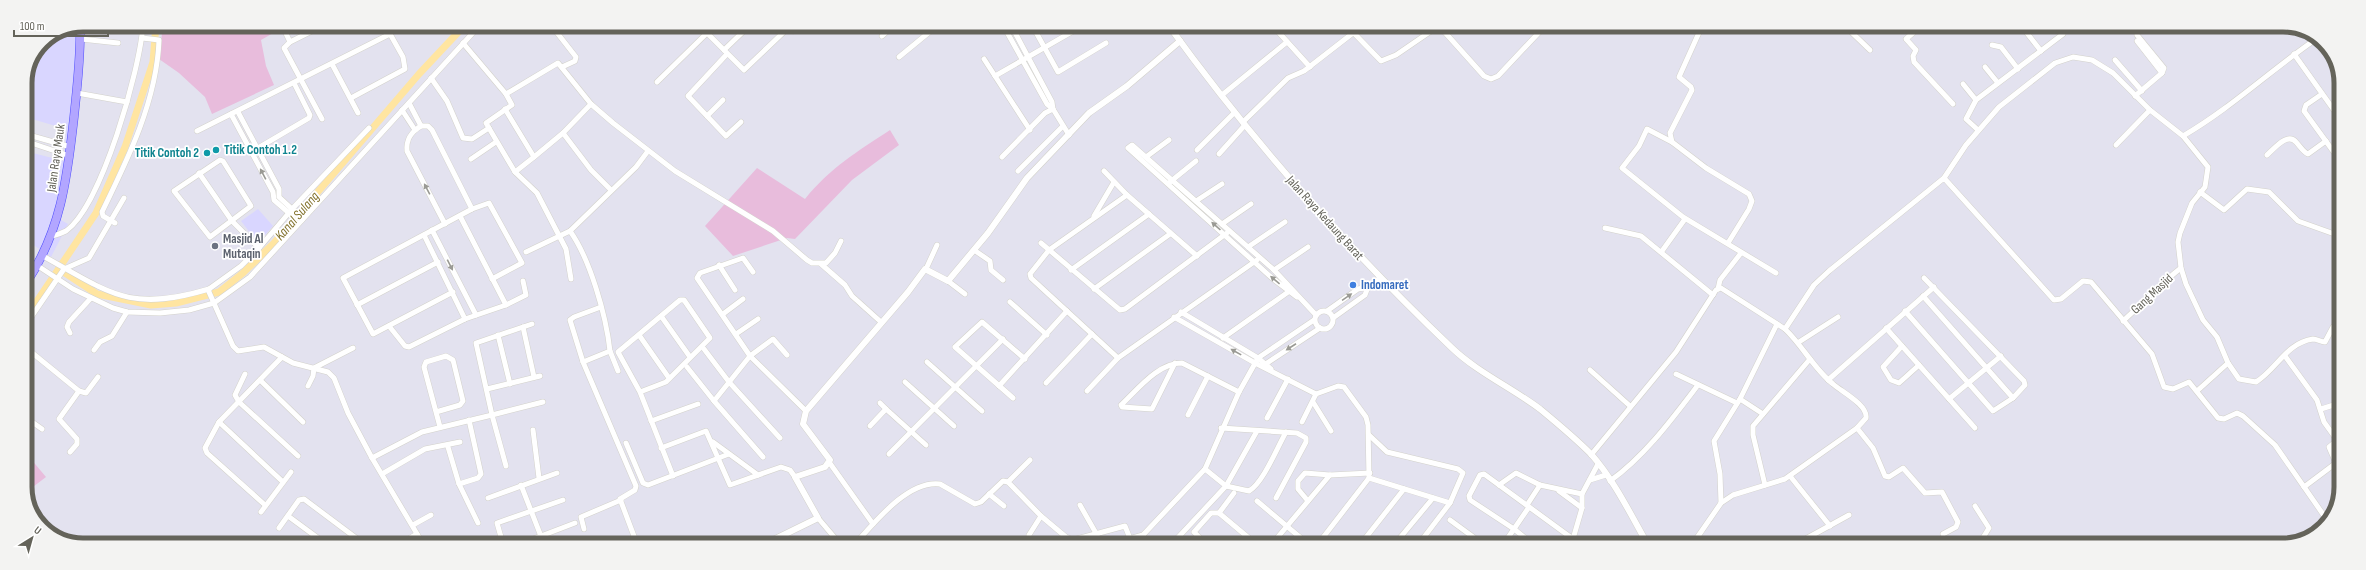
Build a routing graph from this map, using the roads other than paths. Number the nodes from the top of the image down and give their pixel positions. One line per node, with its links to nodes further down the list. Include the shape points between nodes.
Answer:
1 (80, 32): 33 (main road, Jalan Raya Mauk)
2 (144, 32): 32 (street)
3 (285, 32): 37 (street)
4 (310, 32): 37 (street)
5 (474, 32): 41 (street)
6 (556, 32): 55 (street, via 576,57 575,61)
7 (702, 32): 62 (street)
8 (706, 32): 46 (street)
9 (744, 32): 46 (street)
10 (781, 32): 46 (street, via 746,70)
11 (886, 32): 31 (street)
12 (930, 32): 48 (street)
13 (1007, 32): 50 (street)
14 (1014, 32): 50 (street)
15 (1035, 32): 43 (street)
16 (1071, 32): 43 (street)
17 (1173, 32): 34 (street, Jalan Raya Kedaung Barat)
18 (1278, 32): 39 (street)
19 (1346, 32): 53 (street)
20 (1354, 32): 21 (street, via 1381,61 1396,55)
21 (1430, 32)
22 (1445, 32): 23 (street, via 1484,76 1491,79 1498,76)
23 (1539, 32)
24 (1699, 32): 106 (street, via 1679,77 1692,90 1670,133)
25 (1851, 32): 44 (street)
26 (1915, 32): 77 (street, via 1906,40 1916,50 1914,62)
27 (2026, 32): 45 (street)
28 (2062, 32): 45 (street, via 2063,34)
29 (2137, 32): 57 (street, via 2164,67)
30 (390, 34): 52 (street); 71 (street, via 403,57 405,69)
31 (882, 36)
32 (145, 38): 74 (street); 146 (street, via 158,39 158,61 142,122 102,212)
33 (80, 39): 40 (street); 66 (main road, Jalan Raya Mauk)
34 (1180, 41): 69 (street, Jalan Raya Kedaung Barat); 100 (street, via 1127,86 1089,113)
35 (2137, 41): 57 (street)
36 (2312, 41): 47 (street)
37 (290, 42): 60 (street, via 284,48)
38 (1106, 42): 43 (street, via 1058,72)
39 (1287, 42): 53 (street); 69 (street)
40 (118, 43)
41 (464, 43): 59 (street); 67 (street)
42 (1992, 45): 56 (street, via 2001,47)
43 (1043, 48): 50 (street)
44 (1870, 50)
45 (2041, 51): 56 (street)
46 (726, 52): 87 (street, via 688,95)
47 (2294, 54): 68 (street); 102 (street, via 2225,109)
48 (899, 57)
49 (984, 59): 58 (street)
50 (1025, 59): 58 (street); 79 (street, via 1052,102)
51 (2114, 60): 65 (street)
52 (332, 64): 60 (street); 71 (street)
53 (1310, 67): 90 (street, via 1288,78)
54 (1985, 67): 63 (street)
55 (562, 68): 67 (street, via 558,63); 76 (street)
56 (2018, 69): 63 (street)
57 (2162, 73): 65 (street)
58 (995, 76): 96 (street)
59 (431, 78): 75 (street); 94 (street, via 447,101 463,138 472,139)
60 (301, 79): 61 (street); 88 (street)
61 (294, 82): 83 (street); 110 (street, via 310,115 309,118)
62 (657, 82)
63 (1998, 83): 73 (street)
64 (1963, 84): 73 (street)
65 (2142, 91): 70 (street)
66 (77, 93): 74 (street); 109 (main road, Jalan Raya Mauk)
67 (506, 94): 78 (street, via 512,105)
68 (2322, 94): 82 (street); 104 (street, via 2306,105 2304,111)
69 (1222, 95): 84 (street, Jalan Raya Kedaung Barat)
70 (2135, 96): 81 (street); 97 (street, via 2103,64 2073,57 2055,63 2000,107)
71 (351, 98): 85 (street)
72 (723, 100): 87 (street)
73 (1976, 100): 97 (street, via 1966,118)
74 (127, 102): 157 (street, via 100,178 82,210 66,231)
75 (409, 103): 80 (street); 91 (street)
76 (591, 104): 99 (street); 112 (street)
77 (1953, 104)
78 (505, 109): 94 (street, via 486,120); 117 (street)
79 (1053, 109): 92 (street); 96 (street)
80 (402, 110): 95 (street); 143 (street)
81 (2150, 110): 102 (street); 108 (street)
82 (2334, 110)
83 (238, 112): 86 (street); 110 (street)
84 (1235, 112): 90 (street, Jalan Raya Kedaung Barat); 111 (street)
85 (358, 113)
86 (232, 114): 98 (street); 132 (street, one-way to 86)
87 (707, 116): 89 (street, via 727,136)
88 (322, 120)
89 (741, 122)
90 (1244, 123): 114 (street); 187 (street, Jalan Raya Kedaung Barat, via 1311,204)
91 (421, 126): 95 (street); 138 (street, via 428,126 432,130)
92 (1063, 126): 100 (street); 124 (street)
93 (369, 128): 139 (street)
94 (489, 128): 105 (street)
95 (415, 130): 148 (street, one-way to 95, via 407,151 406,143)
96 (1030, 130): 118 (street)
97 (1978, 130): 126 (street)
98 (197, 131)
99 (563, 133): 117 (street); 131 (street, via 591,170)
100 (1069, 135): 166 (street, via 1027,178)
101 (32, 136): 109 (street)
102 (2183, 136): 133 (street, via 2208,166 2205,187)
103 (1169, 140): 119 (street)
104 (2326, 141): 113 (street); 115 (street, via 2308,154 2295,140 2289,139 2280,143)
105 (496, 142): 120 (street); 123 (street)
106 (1672, 142): 144 (street, via 1647,129 1622,168); 161 (street, via 1706,168 1749,194 1752,201 1749,209)
107 (32, 143): 116 (street)
108 (2116, 145)
109 (70, 147): 116 (main road, Jalan Raya Mauk)
110 (258, 148): 130 (street)
111 (1197, 150)
112 (648, 151): 131 (street, via 636,167); 176 (street, via 675,171 773,231 807,260)
113 (2334, 152)
114 (1219, 154)
115 (2267, 155)
116 (70, 156): 157 (main road, Jalan Raya Mauk, via 61,209)
117 (534, 157): 123 (street)
118 (1002, 157)
119 (1146, 157): 128 (street); 128 (street, via 1131,144 1127,148)
120 (471, 159)
121 (1196, 161): 128 (street)
122 (1104, 171): 127 (street)
123 (515, 172): 158 (street, via 537,193)
124 (1018, 172)
125 (199, 173): 145 (street); 145 (street, via 220,160 223,161 251,206); 145 (street, via 174,192 209,236)
126 (1944, 178): 228 (street, via 2054,300 2061,299 2082,281 2089,281); 237 (street, via 1814,285)
127 (1114, 182): 134 (street); 142 (street)
128 (1170, 182): 136 (street); 153 (street, one-way to 128)
129 (1222, 184): 136 (street)
130 (279, 188): 132 (street); 139 (street, via 279,197)
131 (611, 190): 152 (street)
132 (273, 192): 139 (street, via 274,200)
133 (2200, 192): 155 (street, via 2224,210 2248,189 2267,192 2296,220); 179 (street, via 2192,203 2178,242)
134 (1127, 195): 140 (street); 142 (street)
135 (124, 198): 146 (street)
136 (1196, 201): 149 (street)
137 (1251, 204): 149 (street)
138 (472, 209): 141 (street); 190 (street, via 485,203 492,206 522,264)
139 (292, 211): 143 (street); 165 (street)
140 (1149, 214): 154 (street); 182 (street)
141 (460, 216): 148 (street); 190 (street)
142 (1094, 217): 167 (street)
143 (301, 219): 208 (street, via 250,277)
144 (1685, 219): 161 (street); 168 (street)
145 (232, 221): 165 (street)
146 (112, 222): 180 (street, via 89,258)
147 (1285, 222): 163 (street)
148 (445, 224): 151 (street)
149 (1222, 224): 153 (street)
150 (1605, 228): 168 (street, via 1641,236)
151 (432, 230): 156 (street); 219 (street, one-way to 219)
152 (570, 231): 158 (street); 212 (street, via 580,244)
153 (1228, 233): 163 (street); 171 (street); 175 (street)
154 (1170, 234): 171 (street); 197 (street)
155 (2334, 234)
156 (424, 235): 174 (street); 210 (street, via 343,278)
157 (52, 236): 172 (main road, Jalan Raya Mauk)
158 (560, 237): 169 (street); 191 (street, via 566,249)
159 (841, 241): 176 (street, via 829,261)
160 (1041, 243): 167 (street)
161 (1728, 243): 170 (street)
162 (937, 245): 181 (street)
163 (1248, 247): 173 (street)
164 (1308, 247): 183 (street)
165 (259, 248): 199 (street, via 241,266)
166 (974, 250): 192 (street); 193 (street, via 990,261 992,270)
167 (1049, 250): 182 (street); 213 (street, via 1030,276)
168 (1662, 251): 204 (street)
169 (526, 252)
170 (1741, 253): 185 (street); 198 (street, via 1720,280)
171 (1197, 256): 197 (street, via 1125,309 1117,308)
172 (47, 258): 178 (main road, Jalan Raya Mauk); 180 (street)
173 (1259, 258): 175 (street); 183 (street)
174 (438, 262): 202 (street); 210 (street)
175 (1255, 262): 201 (street, one-way to 175); 217 (street)
176 (821, 264): 229 (street)
177 (719, 265): 184 (street, via 743,258); 200 (street); 218 (street, via 700,273 697,278)
178 (40, 267): 186 (main road, Jalan Raya Mauk); 189 (street)
179 (2181, 268): 228 (street, Gang Masjid); 268 (street, via 2203,320 2218,337)
180 (63, 269): 189 (street); 199 (street, via 104,290 129,298 155,300)
181 (926, 269): 192 (street); 229 (street)
182 (1072, 270): 197 (street)
183 (1274, 270): 201 (street)
184 (753, 272)
185 (1776, 273)
186 (32, 277)
187 (1380, 278): 195 (street); 354 (street, Jalan Raya Kedaung Barat, via 1453,349 1539,409)
188 (1924, 278): 196 (street)
189 (57, 279): 206 (street); 220 (street)
190 (492, 279): 211 (street)
191 (571, 279)
192 (948, 280): 203 (street)
193 (1003, 280)
194 (523, 281): 211 (street, via 526,295)
195 (1368, 287): 214 (street, one-way to 195, via 1358,289); 226 (street, via 1365,295)
196 (1934, 287): 205 (street); 256 (street)
197 (1094, 289)
198 (1718, 289): 204 (street); 231 (street, via 1721,288)
199 (209, 290): 208 (street)
200 (735, 290)
201 (1290, 290): 223 (street); 244 (street)
202 (454, 292): 225 (street); 232 (street)
203 (965, 294)
204 (1712, 295): 312 (street, via 1676,352)
205 (1923, 296): 215 (street); 274 (street)
206 (91, 298): 216 (street); 238 (street, via 69,322 67,327)
207 (743, 300): 218 (street)
208 (213, 302): 216 (street, via 189,310 160,313); 258 (street, via 233,346 238,351 264,347)
209 (1010, 302): 243 (street)
210 (357, 305): 232 (street, via 373,334)
211 (506, 305): 219 (street)
212 (601, 307): 251 (street, via 608,330); 265 (street, via 570,320)
213 (1066, 311): 240 (street); 243 (street)
214 (1327, 311): 223 (street, via 1320,311); 226 (street)
215 (1905, 311): 236 (street); 288 (street)
216 (128, 312): 250 (street, via 112,336 100,342)
217 (1181, 312): 222 (street); 244 (street)
218 (723, 314): 239 (street)
219 (476, 315): 225 (street)
220 (32, 316)
221 (661, 316): 242 (street); 259 (street); 259 (street, via 680,300 684,300 710,335)
222 (1174, 317): 262 (street); 264 (street, one-way to 222)
223 (1315, 317): 235 (street); 252 (street)
224 (1838, 317): 246 (street)
225 (465, 318): 232 (street, via 409,347 405,346)
226 (1332, 318): 235 (street, via 1330,327)
227 (758, 319): 239 (street)
228 (2123, 321): 297 (street, via 2155,357 2160,381 2164,387 2173,389 2188,382)
229 (881, 322): 316 (street)
230 (532, 324): 234 (street)
231 (1777, 324): 237 (street); 305 (street)
232 (389, 326)
233 (2334, 326): 257 (street, via 2326,341 2312,339 2288,349)
234 (522, 327): 241 (street); 289 (street, via 537,376)
235 (1320, 328): 260 (street, one-way to 260)
236 (1886, 328): 247 (street); 284 (street)
237 (1785, 329): 246 (street)
238 (70, 333)
239 (736, 334): 255 (street)
240 (1092, 334): 262 (street); 287 (street)
241 (498, 335): 289 (street); 294 (street, via 476,343)
242 (639, 335): 281 (street); 298 (street, via 618,352)
243 (1047, 335): 261 (street)
244 (1224, 338): 264 (street)
245 (1003, 339): 261 (street); 271 (street); 271 (street, via 979,322 956,347)
246 (1799, 342): 263 (street)
247 (1902, 346): 270 (street); 270 (street, via 1884,367 1890,380 1899,383)
248 (353, 348): 273 (street)
249 (704, 349): 285 (street)
250 (94, 350)
251 (610, 350): 265 (street); 276 (street)
252 (1270, 350): 260 (street); 264 (street)
253 (32, 353): 295 (street)
254 (788, 354): 255 (street, via 773,339)
255 (750, 356): 285 (street); 316 (street)
256 (2000, 356): 274 (street); 302 (street, via 2025,383)
257 (2285, 356): 268 (street, via 2255,382 2239,379); 315 (street)
258 (282, 357): 273 (street, via 304,367); 283 (street)
259 (690, 357): 281 (street)
260 (1276, 357): 269 (street)
261 (1026, 358): 293 (street)
262 (1118, 358): 296 (street)
263 (1810, 359): 284 (street); 319 (street)
264 (1256, 361): 269 (street); 299 (street)
265 (583, 362): 397 (street, via 636,486 636,490 621,497)
266 (927, 362): 292 (street)
267 (1175, 363): 267 (street, via 1152,409 1122,407 1121,405 1153,375); 279 (street, via 1182,363)
268 (2228, 363): 297 (street)
269 (1264, 365): 282 (street)
270 (1919, 365): 303 (street)
271 (976, 366): 292 (street); 293 (street)
272 (687, 367): 304 (street)
273 (314, 368): 291 (street, via 314,376); 358 (street, via 322,369 334,378 348,413)
274 (1986, 368): 288 (street); 302 (street)
275 (1590, 370): 312 (street)
276 (618, 371)
277 (245, 374): 306 (street, via 235,395)
278 (1676, 374): 290 (street)
279 (1208, 376): 299 (street); 321 (street)
280 (98, 377): 295 (street, via 86,393)
281 (669, 378): 298 (street, via 666,382)
282 (1288, 379): 300 (street); 322 (street)
283 (260, 380): 306 (street); 327 (street)
284 (1828, 380): 333 (street, via 1863,408 1866,418)
285 (729, 382): 304 (street); 343 (street)
286 (905, 382): 313 (street)
287 (1046, 383)
288 (1967, 383): 302 (street, via 1993,411); 303 (street)
289 (510, 384): 294 (street)
290 (1698, 385): 305 (street); 378 (street, via 1671,421 1630,465)
291 (308, 386)
292 (954, 386): 313 (street); 317 (street)
293 (999, 386): 301 (street)
294 (487, 390): 320 (street)
295 (79, 391): 351 (street, via 59,419 77,439 77,444)
296 (1087, 391)
297 (2197, 391): 387 (street, via 2220,419 2237,413 2243,416 2275,446)
298 (640, 392): 324 (street)
299 (1239, 392): 332 (street)
300 (1316, 394): 308 (street); 342 (street, via 1338,386 1344,387 1366,418)
301 (1012, 398)
302 (2013, 398)
303 (1949, 399): 334 (street)
304 (714, 401): 356 (street)
305 (1739, 401): 319 (street); 400 (street, via 1714,441 1720,474)
306 (239, 402): 326 (street); 355 (street)
307 (543, 402): 320 (street)
308 (1313, 402): 328 (street); 339 (street)
309 (880, 403): 314 (street)
310 (698, 404): 324 (street)
311 (2334, 405): 315 (street)
312 (1630, 406): 354 (street)
313 (934, 407): 330 (street); 337 (street)
314 (886, 409): 329 (street); 337 (street)
315 (2321, 409): 341 (street, via 2324,422)
316 (806, 411): 361 (street, via 803,424 824,450)
317 (982, 411)
318 (436, 412): 318 (street, via 424,365 446,356 453,360 463,401 460,405); 331 (street)
319 (1763, 414): 385 (street, via 1754,426 1753,435)
320 (492, 415): 323 (street); 363 (street)
321 (1188, 415)
322 (1267, 418)
323 (469, 420): 331 (street); 381 (street, via 481,474 478,478)
324 (651, 421): 350 (street)
325 (32, 422): 335 (street)
326 (219, 422): 379 (street); 402 (street, via 205,448 207,453)
327 (303, 422)
328 (1302, 422)
329 (870, 426)
330 (954, 426)
331 (440, 427): 358 (street, via 422,432)
332 (1221, 428): 338 (street); 365 (street)
333 (1857, 428): 374 (street); 428 (street, via 1873,448 1885,476 1889,477 1903,468 1925,494 1942,492 1958,522 1956,527)
334 (1975, 428)
335 (42, 429)
336 (533, 430): 376 (street)
337 (910, 430): 348 (street); 353 (street)
338 (1257, 430): 340 (street); 386 (street)
339 (1331, 431)
340 (1286, 432): 386 (street, via 1252,489 1249,491); 394 (street, via 1303,436 1306,442)
341 (2334, 433)
342 (1369, 435): 373 (street); 401 (street, via 1387,452 1458,469 1463,473)
343 (780, 438)
344 (460, 442): 368 (street, via 425,449)
345 (712, 442): 350 (street, via 706,431); 352 (street); 359 (street)
346 (626, 443): 372 (street, via 645,485)
347 (2334, 443): 357 (street, via 2329,447)
348 (926, 445)
349 (448, 447): 381 (street)
350 (661, 448): 372 (street)
351 (70, 452)
352 (729, 454): 359 (street); 369 (street)
353 (889, 454)
354 (1591, 455): 362 (street, Jalan Raya Kedaung Barat)
355 (298, 456)
356 (763, 456)
357 (2334, 456)
358 (372, 458): 368 (street)
359 (718, 458): 369 (street, via 730,485); 372 (street)
360 (1030, 460): 380 (street)
361 (829, 462): 375 (street, via 821,469); 420 (street)
362 (1598, 464): 371 (street, Jalan Raya Kedaung Barat); 377 (street)
363 (506, 466)
364 (2334, 468): 387 (street)
365 (1205, 469): 386 (street); 432 (street)
366 (291, 472): 379 (street)
367 (557, 472): 376 (street)
368 (382, 474): 421 (street)
369 (758, 475): 375 (street, via 782,466 790,470)
370 (1330, 475): 373 (street); 399 (street); 399 (street, via 1305,474 1298,481 1298,490)
371 (1606, 475): 377 (street); 378 (street, Jalan Raya Kedaung Barat)
372 (673, 476)
373 (1370, 476): 388 (street); 454 (street)
374 (1790, 476): 385 (street); 422 (street)
375 (795, 477): 416 (street)
376 (539, 478): 383 (street)
377 (1590, 480): 392 (street)
378 (1610, 481): 463 (street, Jalan Raya Kedaung Barat)
379 (282, 482): 402 (street)
380 (1008, 482): 391 (street, via 1003,481); 414 (street)
381 (459, 484): 418 (street)
382 (1499, 484): 384 (street, via 1516,473); 405 (street); 426 (street, via 1482,474 1469,498)
383 (521, 485): 393 (street); 408 (street)
384 (1540, 485): 389 (street); 405 (street)
385 (1765, 485): 400 (street, via 1733,494)
386 (1226, 486): 449 (street)
387 (2304, 487): 415 (street)
388 (1404, 489): 395 (street); 455 (street)
389 (1557, 489): 392 (street); 407 (street)
390 (1234, 493): 410 (street)
391 (989, 494): 404 (street); 420 (street, via 975,504 940,484 925,485 911,489)
392 (1582, 494): 407 (street)
393 (488, 498)
394 (1276, 498)
395 (1433, 498): 401 (street); 456 (street)
396 (563, 500): 408 (street)
397 (621, 500): 425 (street, via 581,517); 440 (street)
398 (1257, 501): 423 (street)
399 (1308, 501): 423 (street)
400 (1721, 503): 464 (street)
401 (1450, 504): 457 (street)
402 (265, 505): 409 (street)
403 (1080, 505): 431 (street)
404 (1004, 506)
405 (1528, 506): 426 (street); 461 (street)
406 (1975, 506): 466 (street, via 1989,528)
407 (1582, 508): 462 (street)
408 (532, 510): 429 (street); 437 (street, via 497,523)
409 (261, 512)
410 (1219, 513): 450 (street, via 1211,513 1194,532); 451 (street)
411 (431, 515): 421 (street)
412 (1849, 515): 422 (street)
413 (288, 516): 424 (street); 433 (street); 434 (street, via 299,500 304,499)
414 (1041, 516): 430 (street); 444 (street)
415 (2324, 516)
416 (818, 518): 441 (street); 442 (street)
417 (1450, 520): 458 (street)
418 (478, 523)
419 (575, 523): 429 (street)
420 (874, 524): 443 (street)
421 (413, 525): 427 (street)
422 (1830, 526): 465 (street)
423 (1287, 527): 452 (street); 453 (street)
424 (278, 528)
425 (584, 529)
426 (1514, 529): 459 (street); 460 (street)
427 (417, 534): 435 (street); 436 (street)
428 (1943, 534)
429 (541, 535): 438 (street); 439 (street)
430 (1029, 535)
431 (1097, 535): 445 (street); 446 (street, via 1123,525 1126,526)
432 (1143, 535): 447 (street); 448 (street)
433 (318, 538)
434 (356, 538)
435 (410, 538)
436 (419, 538)
437 (501, 538)
438 (534, 538)
439 (542, 538)
440 (636, 538)
441 (777, 538)
442 (835, 538)
443 (861, 538)
444 (1068, 538)
445 (1083, 538)
446 (1128, 538)
447 (1137, 538)
448 (1144, 538)
449 (1178, 538)
450 (1200, 538)
451 (1249, 538)
452 (1277, 538)
453 (1301, 538)
454 (1323, 538)
455 (1365, 538)
456 (1399, 538)
457 (1423, 538)
458 (1474, 538)
459 (1508, 538)
460 (1525, 538)
461 (1572, 538)
462 (1573, 538)
463 (1644, 538)
464 (1697, 538)
465 (1808, 538)
466 (1982, 538)

